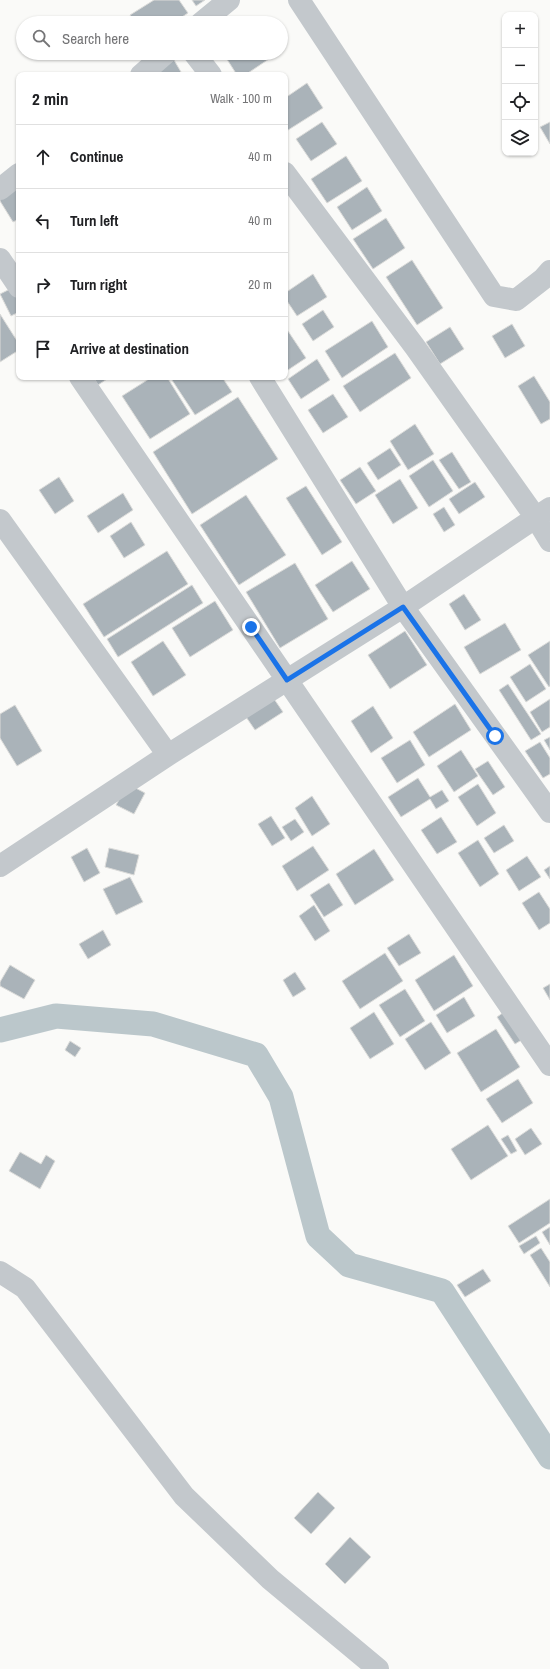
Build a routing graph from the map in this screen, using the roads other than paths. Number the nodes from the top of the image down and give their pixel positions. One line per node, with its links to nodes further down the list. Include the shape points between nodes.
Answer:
1 (229, 0): 3 (street)
2 (299, 0): 12 (street, via 494,296 516,300)
3 (210, 16)
4 (158, 60): 6 (street)
5 (199, 60): 7 (street)
6 (144, 72)
7 (209, 72)
8 (16, 176): 10 (street)
9 (288, 177): 16 (street)
10 (0, 189)
11 (0, 259): 13 (street)
12 (548, 280)
13 (16, 283)
14 (82, 380): 20 (street)
15 (262, 380): 19 (street)
16 (543, 513): 18 (street); 19 (street)
17 (0, 520): 21 (street)
18 (550, 542)
19 (403, 607): 20 (street); 22 (street)
20 (287, 680): 21 (street); 24 (street)
21 (168, 755): 23 (street)
22 (550, 812)
23 (0, 866)
24 (550, 1065)
25 (0, 1272): 26 (street, via 25,1288 184,1496 270,1579)
26 (378, 1669)

